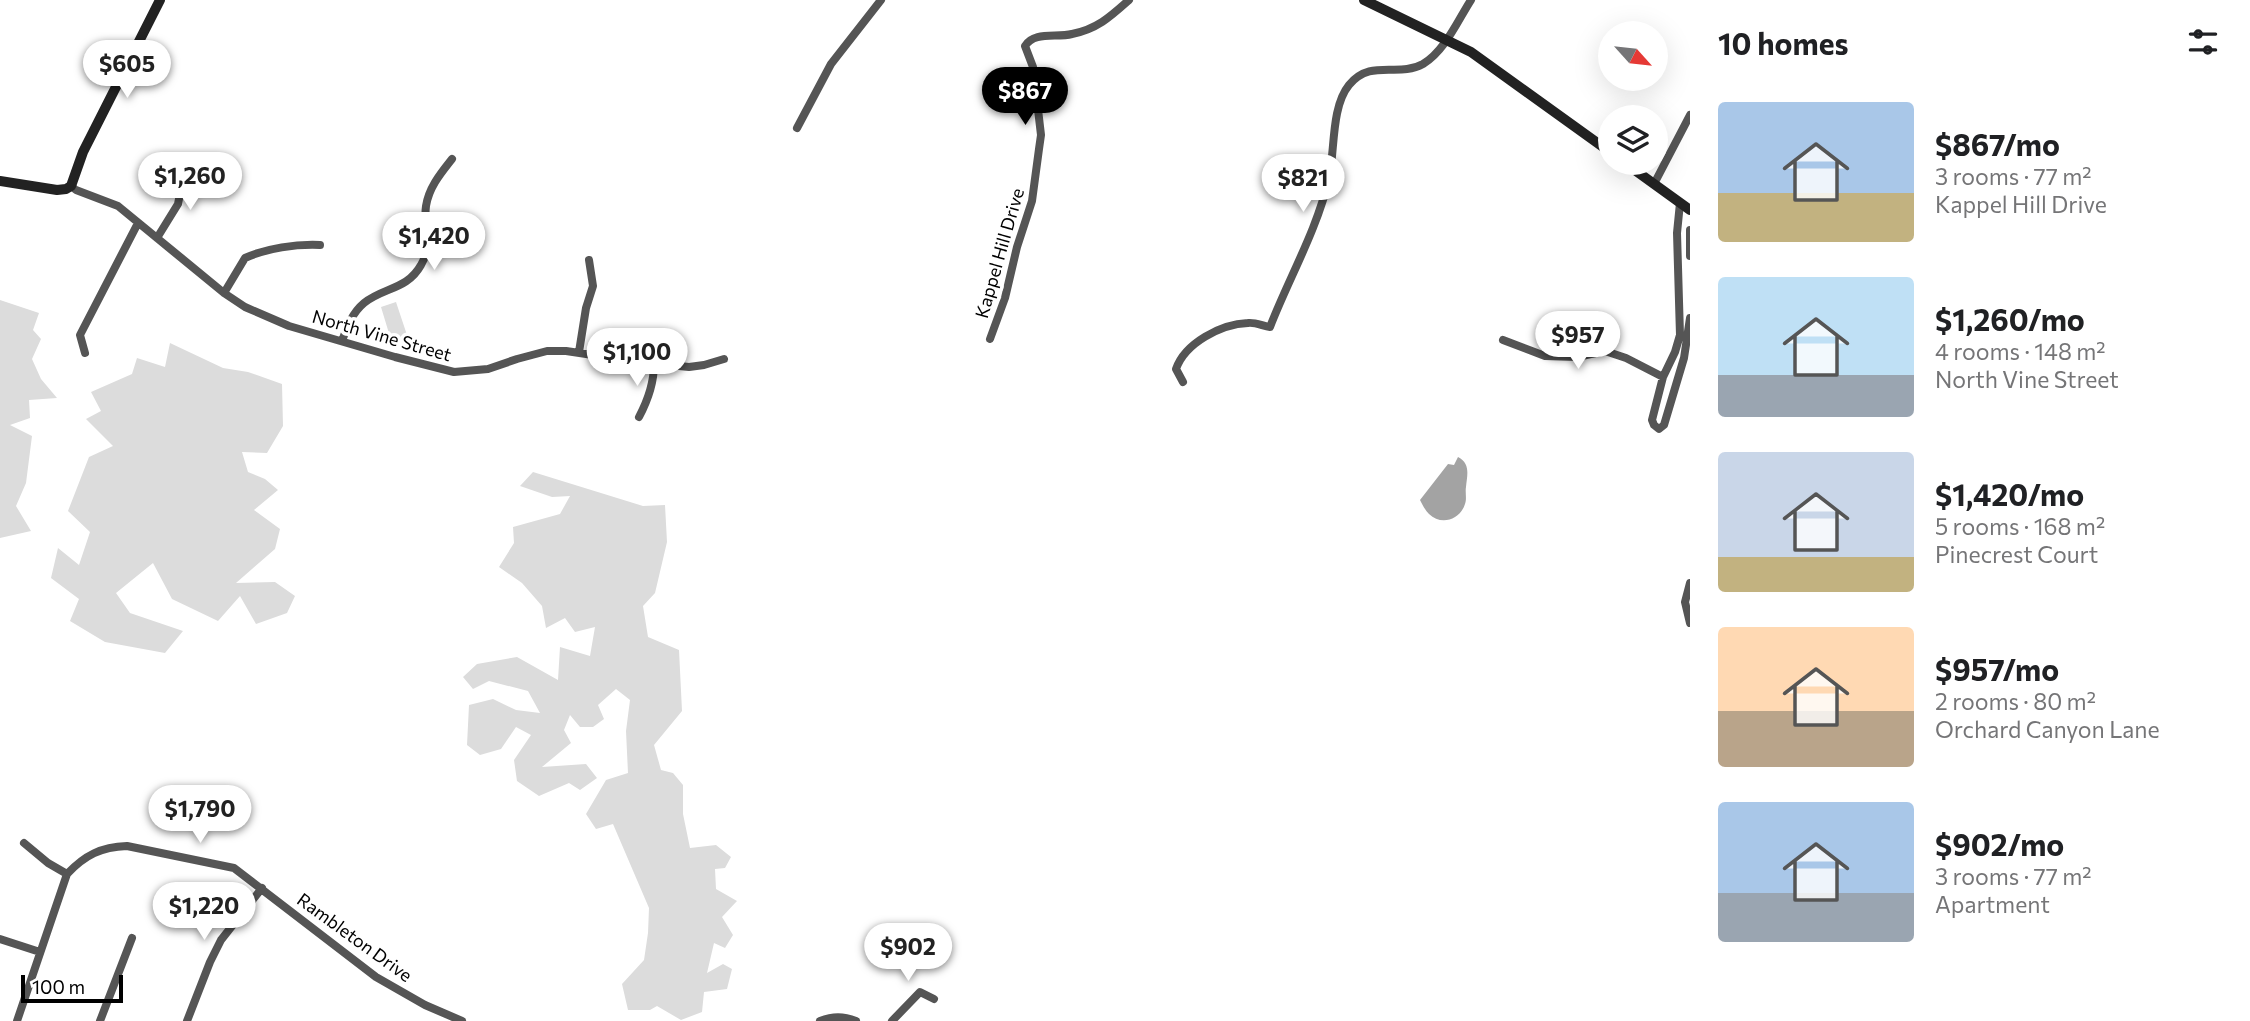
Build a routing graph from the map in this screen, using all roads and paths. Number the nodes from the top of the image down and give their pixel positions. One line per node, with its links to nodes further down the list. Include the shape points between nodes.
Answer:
1 (160, 0): 15 (main road, via 83,152)
2 (881, 0): 8 (street, via 831,64)
3 (1129, 0): 26 (street, Kappel Hill Drive, via 1089,29 1042,36 1028,40 1025,46 1033,67 1040,149 1032,201)
4 (1364, 0): 6 (main road)
5 (1471, 0): 6 (street)
6 (1446, 39): 9 (main road, via 1484,60); 34 (street, via 1419,66 1375,69 1347,87 1337,111 1333,158 1318,217 1270,327 1249,323 1209,335 1179,360 1176,369)
7 (1690, 116): 14 (street)
8 (797, 128)
9 (1598, 143)
10 (452, 159): 28 (street, via 435,181 426,204 426,256 421,266 406,283 362,304)
11 (184, 173): 20 (street, via 178,204)
12 (1642, 175): 14 (main road)
13 (0, 181): 15 (main road, via 57,190)
14 (1654, 184): 16 (main road)
15 (71, 186): 18 (street, North Vine Street, via 118,206)
16 (1680, 203): 17 (main road); 33 (street, via 1680,335)
17 (1690, 210)
18 (138, 223): 20 (street, North Vine Street); 30 (street, via 80,335)
19 (1690, 230): 22 (street)
20 (157, 238): 24 (street, North Vine Street)
21 (320, 245): 24 (street, via 245,258)
22 (1690, 256)
23 (589, 260): 29 (street, via 593,286)
24 (224, 293): 28 (street, North Vine Street, via 266,317)
25 (1690, 318): 33 (street, via 1684,358 1659,429 1652,420)
26 (990, 339)
27 (1503, 340): 33 (street, via 1545,356 1577,357 1605,351)
28 (342, 341): 29 (street, North Vine Street, via 454,372 488,369 547,351)
29 (579, 352): 32 (street, North Vine Street)
30 (85, 354)
31 (724, 359): 32 (street, North Vine Street, via 689,367)
32 (654, 364): 35 (street, via 650,393)
33 (1663, 377)
34 (1183, 382)
35 (639, 417)
36 (1690, 583): 37 (street, via 1685,602)
37 (1690, 623)
38 (24, 843): 39 (street)
39 (67, 874): 40 (street, Rambleton Drive, via 93,852 127,846 226,865); 43 (street)
40 (262, 888): 48 (street, via 221,940); 49 (street, Rambleton Drive, via 376,977)
41 (132, 938): 47 (street)
42 (0, 939): 43 (street)
43 (40, 952): 46 (street)
44 (934, 999): 45 (street, via 920,992)
45 (903, 1016): 52 (street)
46 (17, 1021)
47 (100, 1021)
48 (187, 1021)
49 (463, 1021)
50 (820, 1021): 51 (street, via 842,1017)
51 (856, 1021)
52 (892, 1021)

